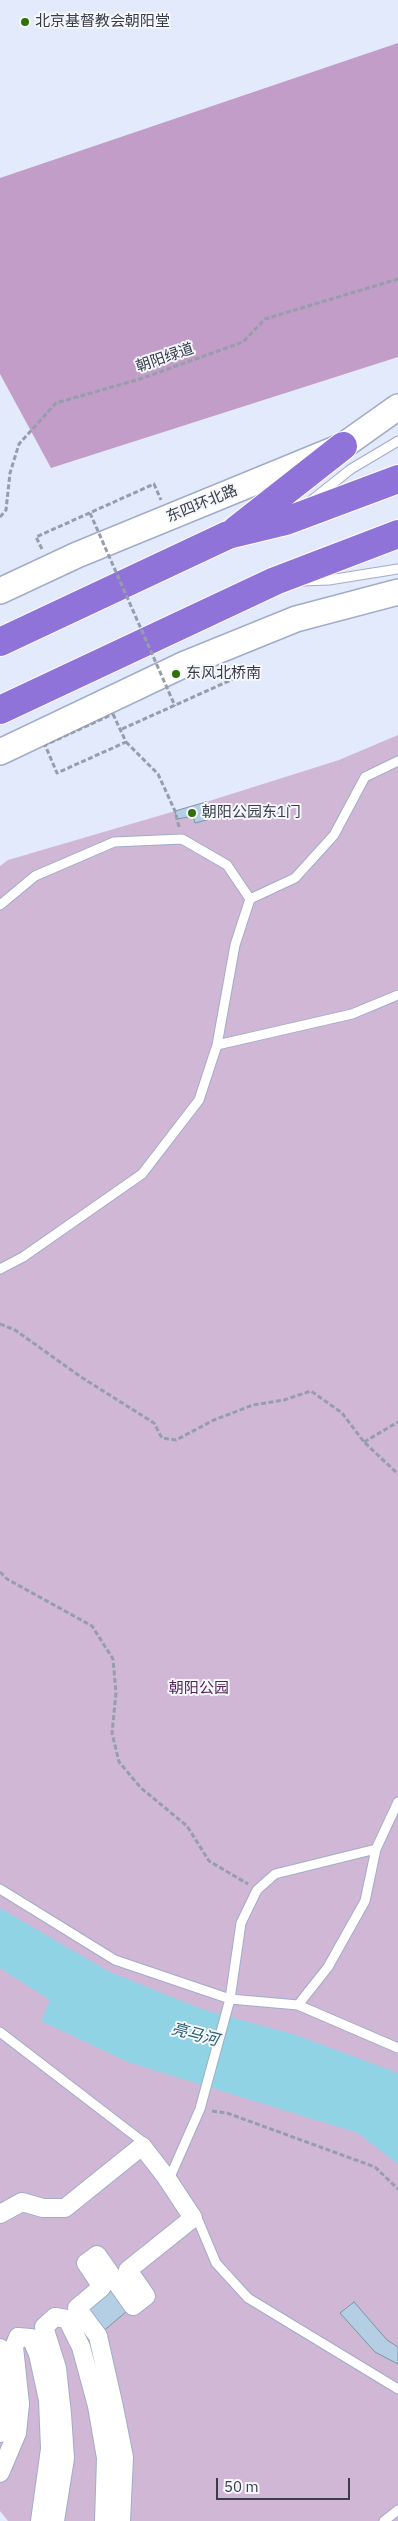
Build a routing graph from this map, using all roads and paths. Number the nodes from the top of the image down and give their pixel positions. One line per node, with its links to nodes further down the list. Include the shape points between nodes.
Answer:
1 (398, 279): 8 (path, 朝阳绿道, via 265,319 243,342 140,379 56,403 19,444 10,473 6,510)
2 (398, 407): 4 (street, 东四环北路)
3 (398, 441): 9 (lane, via 351,468)
4 (343, 446): 11 (highway); 15 (street, 东四环北路, via 77,555)
5 (398, 479): 9 (highway)
6 (154, 484): 7 (path)
7 (90, 513): 12 (path); 19 (path, bridge)
8 (0, 517)
9 (286, 521): 11 (highway)
10 (398, 534): 14 (highway)
11 (228, 535): 17 (highway)
12 (36, 537)
13 (398, 570): 14 (lane, via 328,580)
14 (275, 581): 20 (highway)
15 (0, 591)
16 (398, 592): 23 (street, via 296,619 185,664)
17 (0, 642)
18 (240, 676): 19 (path)
19 (175, 706): 21 (path)
20 (0, 710)
21 (122, 729): 22 (path); 22 (path, via 113,714 45,745 58,773)
22 (126, 742): 25 (path, via 158,774 175,811)
23 (0, 752)
24 (398, 761): 26 (lane, via 365,777 334,835 295,878)
25 (182, 839): 26 (lane, via 227,865); 27 (lane, via 114,842 34,876)
26 (250, 899): 29 (lane, via 235,945)
27 (0, 905)
28 (398, 996): 29 (lane, via 352,1014)
29 (217, 1045): 30 (lane, via 199,1100 142,1174 23,1257)
30 (0, 1269)
31 (0, 1324): 33 (path, via 15,1330 81,1377 154,1422 162,1438 176,1440 253,1405 311,1391 342,1413)
32 (398, 1422): 33 (path)
33 (364, 1442): 34 (path)
34 (398, 1474)
35 (0, 1572): 39 (path, via 7,1580 92,1626 113,1659 116,1694 112,1733 119,1762 141,1788 187,1826 209,1861)
36 (398, 1802): 37 (lane)
37 (376, 1849): 39 (lane, via 275,1874); 41 (lane, via 365,1901 328,1967)
38 (0, 1889): 40 (lane, via 115,1960)
39 (257, 1890): 40 (lane, via 241,1923)
40 (230, 1999): 41 (lane); 44 (lane)
41 (298, 2005): 43 (lane)
42 (0, 2032): 45 (lane, via 147,2145)
43 (398, 2048)
44 (200, 2109): 45 (lane); 46 (path, via 227,2113 375,2167)
45 (170, 2177): 49 (lane, via 196,2216 216,2263 248,2298)
46 (398, 2189)
47 (0, 2214): 56 (street, via 22,2202 43,2208 65,2208 142,2146 193,2218 128,2270 146,2296 133,2306 97,2255 86,2263 102,2287 77,2308 98,2336 114,2407 124,2457)
48 (0, 2348): 50 (street, via 3,2400)
49 (398, 2389)
50 (0, 2433)
51 (0, 2473): 53 (street, via 17,2433 20,2404 14,2347 18,2337 31,2338 38,2354 48,2400 50,2449)
52 (398, 2510): 57 (lane)
53 (40, 2521)
54 (55, 2521): 55 (street, via 65,2458 56,2368 44,2327 55,2316 67,2319 81,2347 97,2406 106,2458)
55 (104, 2521)
56 (121, 2521)
57 (384, 2521)

